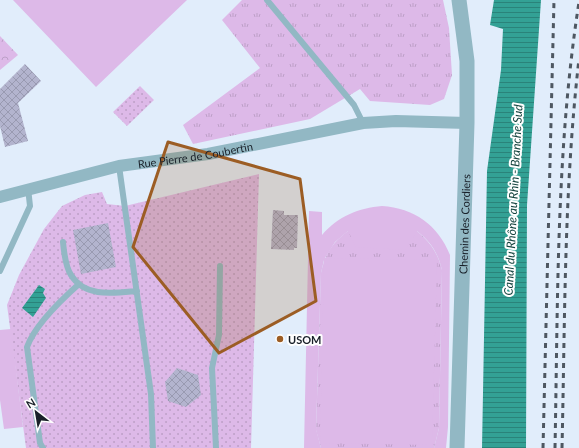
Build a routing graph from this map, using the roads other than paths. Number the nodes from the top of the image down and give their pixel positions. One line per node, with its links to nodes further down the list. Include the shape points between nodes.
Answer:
1 (267, 0): 3 (lane, via 354,105)
2 (459, 0): 4 (street, Chemin des Cordiers, via 467,61)
3 (363, 123): 4 (street, Rue Pierre de Coubertin); 5 (street, Rue Pierre de Coubertin, via 208,154)
4 (467, 123): 16 (street, Chemin des Cordiers)
5 (119, 166): 6 (street, Rue Pierre de Coubertin); 12 (lane)
6 (28, 188): 7 (street, Rue Pierre de Coubertin); 10 (lane, via 30,206)
7 (0, 197)
8 (63, 242): 11 (lane, via 70,274)
9 (220, 266): 15 (lane, via 219,335 212,368)
10 (0, 271)
11 (79, 284): 12 (lane, via 91,291); 13 (lane, via 60,301 30,339 27,347 40,443)
12 (137, 291): 14 (lane, via 151,394)
13 (43, 448)
14 (153, 448)
15 (216, 448)
16 (457, 448)

